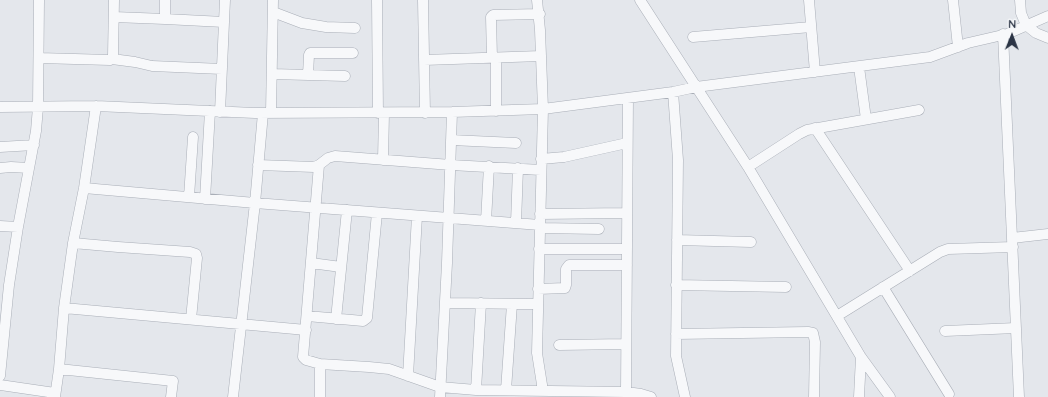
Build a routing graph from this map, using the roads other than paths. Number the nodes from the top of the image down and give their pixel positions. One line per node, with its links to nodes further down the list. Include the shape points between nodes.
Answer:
1 (39, 0): 28 (street)
2 (114, 0): 16 (street)
3 (164, 0): 17 (street)
4 (225, 0): 18 (street)
5 (273, 0): 13 (street)
6 (377, 0): 50 (street)
7 (423, 0): 31 (street)
8 (537, 0): 14 (street)
9 (640, 0): 38 (street)
10 (809, 0): 20 (street)
11 (953, 0): 25 (street)
12 (1020, 0): 19 (street, via 1021,13)
13 (273, 12): 21 (street, via 302,23); 35 (street)
14 (540, 14): 27 (street); 29 (street, via 493,15 491,17)
15 (1048, 16): 19 (street)
16 (114, 17): 17 (street); 30 (street)
17 (165, 19): 18 (street)
18 (224, 22): 33 (street)
19 (1026, 25): 22 (street); 24 (street)
20 (811, 27): 23 (street); 34 (street)
21 (355, 28)
22 (1003, 34): 25 (street); 91 (street)
23 (693, 37)
24 (1048, 38)
25 (958, 47): 32 (street, via 930,58)
26 (353, 53): 36 (street, via 310,53)
27 (541, 56): 29 (street); 44 (street)
28 (38, 58): 30 (street); 42 (street)
29 (494, 58): 31 (street); 46 (street)
30 (112, 59): 33 (street, via 152,66)
31 (424, 60): 51 (street)
32 (859, 66): 34 (street); 52 (street)
33 (222, 69): 47 (street)
34 (815, 72): 38 (street)
35 (272, 74): 36 (street); 49 (street)
36 (308, 75): 37 (street)
37 (345, 76)
38 (696, 87): 39 (street); 66 (street)
39 (673, 92): 40 (street); 89 (street, via 678,160)
40 (628, 98): 44 (street); 57 (street)
41 (96, 106): 42 (street); 47 (street); 71 (street)
42 (38, 107): 43 (street); 58 (street)
43 (0, 108)
44 (543, 109): 46 (street); 60 (street)
45 (919, 110): 52 (street)
46 (496, 111): 48 (street)
47 (215, 112): 49 (street); 73 (street)
48 (452, 112): 51 (street); 55 (street)
49 (267, 113): 50 (street); 62 (street)
50 (381, 113): 51 (street); 61 (street)
51 (425, 113)
52 (866, 119): 53 (street)
53 (815, 128): 66 (street, via 799,134); 98 (street)
54 (193, 137): 72 (street)
55 (451, 140): 56 (street); 64 (street)
56 (516, 143)
57 (627, 143): 60 (street, via 564,157); 78 (street)
58 (34, 145): 59 (street); 68 (street)
59 (0, 147)
60 (541, 159): 70 (street)
61 (383, 160): 63 (street, via 332,156); 64 (street)
62 (258, 165): 63 (street); 74 (street)
63 (319, 165): 75 (street)
64 (450, 165): 65 (street); 81 (street)
65 (489, 166): 69 (street); 82 (street)
66 (748, 167): 111 (street)
67 (0, 168): 68 (street)
68 (29, 168): 85 (street)
69 (518, 168): 70 (street); 83 (street)
70 (541, 170): 79 (street)
71 (84, 188): 72 (street); 92 (street)
72 (189, 197): 73 (street)
73 (205, 199): 74 (street)
74 (255, 203): 75 (street); 114 (street)
75 (316, 208): 76 (street); 95 (street)
76 (347, 210): 77 (street); 97 (street)
77 (377, 213): 80 (street); 113 (street, via 367,318 363,321)
78 (627, 213): 79 (street); 94 (street)
79 (540, 214): 86 (street)
80 (417, 216): 81 (street); 126 (street)
81 (449, 218): 82 (street); 104 (street)
82 (486, 221): 83 (street)
83 (516, 223): 86 (street)
84 (0, 226): 85 (street)
85 (18, 227): 99 (street)
86 (540, 227): 87 (street); 93 (street)
87 (599, 229)
88 (1048, 234): 91 (street)
89 (677, 240): 90 (street); 100 (street)
90 (751, 242)
91 (1012, 242): 98 (street, via 944,250); 115 (street)
92 (73, 243): 108 (street); 112 (street, via 193,252 197,258)
93 (539, 249): 94 (street); 103 (street)
94 (627, 249): 96 (street)
95 (311, 263): 97 (street); 110 (street)
96 (627, 265): 103 (street, via 569,265 566,269 565,288); 120 (street)
97 (341, 267): 113 (street)
98 (910, 271): 102 (street)
99 (5, 284): 109 (street)
100 (676, 285): 101 (street); 118 (street)
101 (786, 287)
102 (883, 287): 111 (street); 133 (street)
103 (538, 289): 107 (street)
104 (445, 303): 105 (street); 130 (street)
105 (480, 303): 106 (street); 128 (street)
106 (512, 304): 107 (street); 132 (street)
107 (538, 304): 129 (street, via 537,353)
108 (64, 308): 112 (street); 124 (street)
109 (3, 314): 119 (street)
110 (307, 316): 113 (street); 116 (street)
111 (837, 316): 122 (street)
112 (191, 319): 114 (street)
113 (336, 319)
114 (241, 324): 116 (street); 136 (street)
115 (1016, 328): 117 (street); 143 (street)
116 (306, 330): 123 (street, via 304,359)
117 (945, 331)
118 (676, 334): 139 (street, via 676,356); 140 (street, via 813,333 816,342)
119 (2, 336): 125 (street)
120 (626, 344): 121 (street); 131 (street)
121 (560, 345)
122 (860, 357): 141 (street); 142 (street)
123 (320, 364): 126 (street, via 389,369); 137 (street)
124 (58, 369): 134 (street); 135 (street, via 173,381)
125 (0, 376)
126 (408, 376): 130 (street)
127 (0, 385): 134 (street)
128 (476, 390): 130 (street); 132 (street)
129 (543, 391): 131 (street); 132 (street)
130 (440, 392)
131 (626, 392): 138 (street)
132 (509, 393)
133 (950, 394)
134 (55, 395)
135 (171, 397)
136 (233, 397)
137 (320, 397)
138 (651, 397)
139 (685, 397)
140 (814, 397)
141 (859, 397)
142 (890, 397)
143 (1019, 397)

